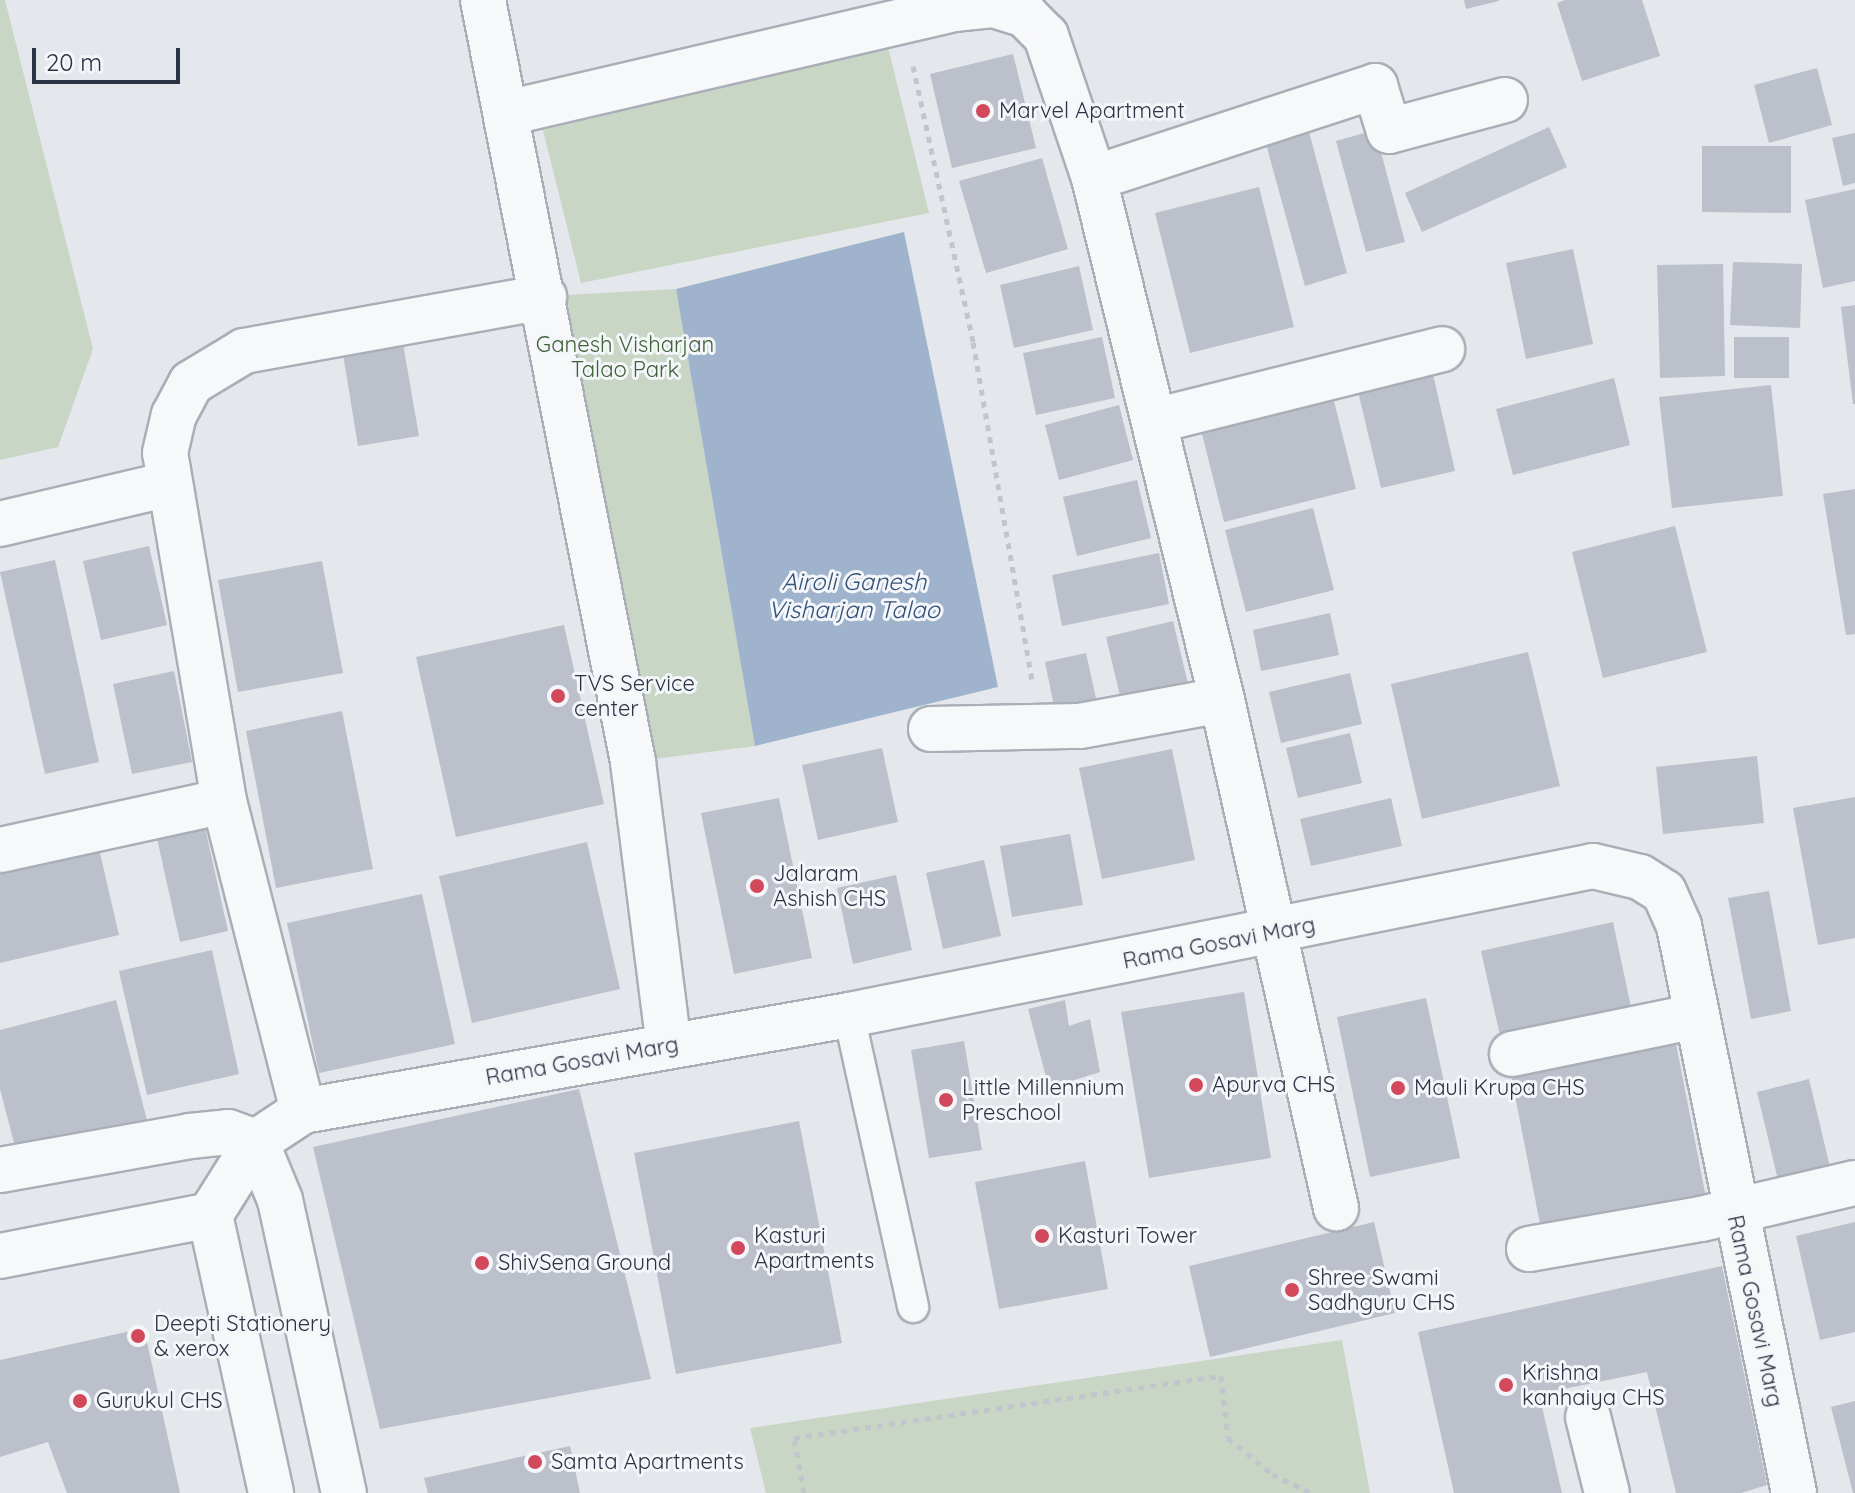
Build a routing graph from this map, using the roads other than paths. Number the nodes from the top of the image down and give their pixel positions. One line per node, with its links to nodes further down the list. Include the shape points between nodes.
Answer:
1 (483, 0): 3 (street)
2 (1505, 100): 4 (street, via 1389,131 1375,86)
3 (507, 113): 4 (street, via 993,5 1025,15 1046,36 1060,64); 5 (street)
4 (1094, 178): 7 (street)
5 (544, 297): 8 (street, via 244,351 191,383 174,415 165,453); 17 (street, via 633,762)
6 (1442, 349): 7 (street)
7 (1154, 421): 10 (street)
8 (169, 484): 9 (street); 12 (street)
9 (0, 524)
10 (1222, 700): 11 (street, via 1080,726); 14 (street)
11 (931, 729)
12 (224, 801): 13 (street); 19 (street)
13 (0, 850)
14 (1273, 933): 15 (street, Rama Gosavi Marg); 16 (street, Rama Gosavi Marg, via 1593,866 1640,877 1664,892 1679,926); 23 (street)
15 (849, 1015): 17 (street, Rama Gosavi Marg); 28 (lane)
16 (1697, 1016): 18 (street); 24 (street, Rama Gosavi Marg)
17 (669, 1045): 19 (street, Rama Gosavi Marg)
18 (1512, 1054)
19 (303, 1111): 20 (street, Rama Gosavi Marg)
20 (256, 1142): 21 (street, via 228,1132 190,1136); 25 (street, Rama Gosavi Marg); 31 (street, via 280,1200)
21 (0, 1170)
22 (1855, 1183): 24 (street)
23 (1336, 1208)
24 (1734, 1211): 26 (street); 33 (street, Rama Gosavi Marg)
25 (210, 1215): 27 (street); 30 (street)
26 (1529, 1249)
27 (0, 1256)
28 (913, 1307)
29 (1588, 1417): 32 (street)
30 (271, 1493)
31 (344, 1493)
32 (1607, 1493)
33 (1794, 1493)

